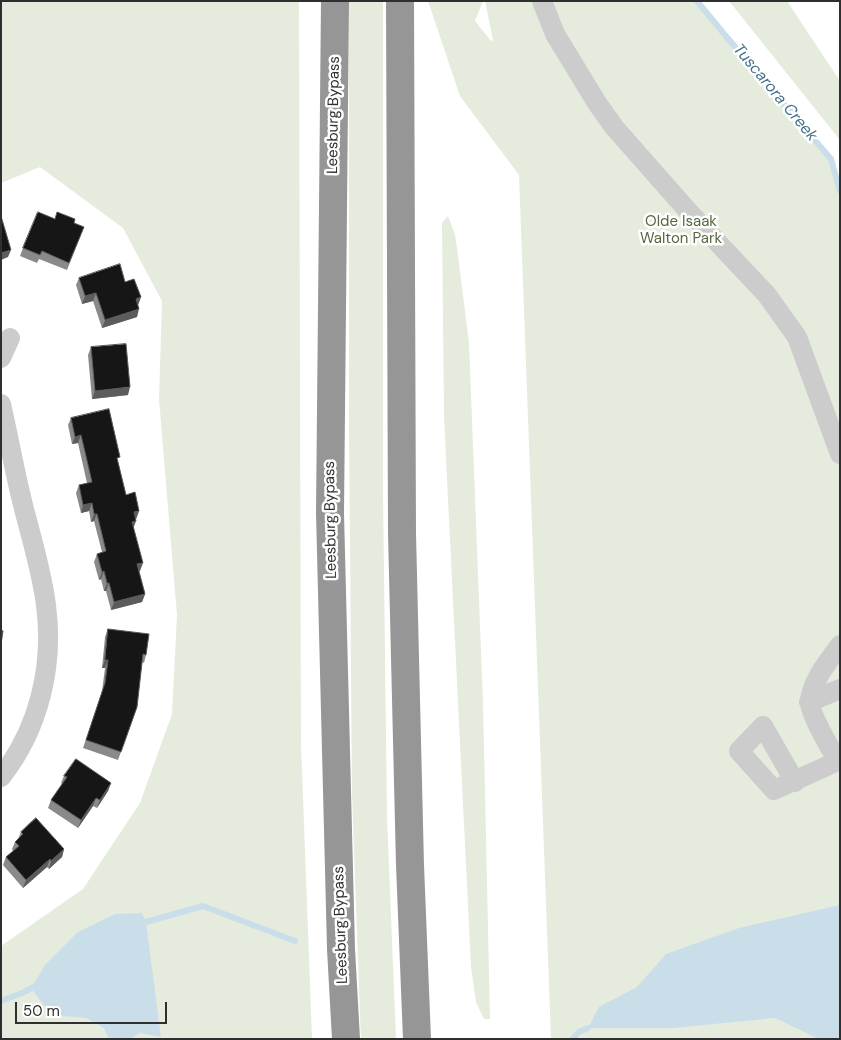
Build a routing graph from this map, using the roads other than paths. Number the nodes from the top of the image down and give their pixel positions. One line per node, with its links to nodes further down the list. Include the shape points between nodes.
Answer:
1 (330, 1): 7 (highway)
2 (335, 1): 7 (highway, Leesburg Bypass)
3 (400, 1): 6 (highway)
4 (405, 1): 6 (highway)
5 (542, 1): 11 (street, via 555,34 614,127 767,295 797,337)
6 (401, 40): 20 (highway, via 402,533)
7 (335, 46): 19 (highway, Leesburg Bypass, via 330,513)
8 (10, 338): 9 (street)
9 (1, 358)
10 (1, 404): 17 (street, via 42,582 49,636 40,700 27,736)
11 (835, 426): 12 (street)
12 (840, 454)
13 (840, 645): 15 (street, via 818,676)
14 (840, 689): 15 (street)
15 (809, 702): 16 (street)
16 (839, 760): 18 (street)
17 (1, 777)
18 (795, 782)
19 (346, 1039)
20 (417, 1039)

